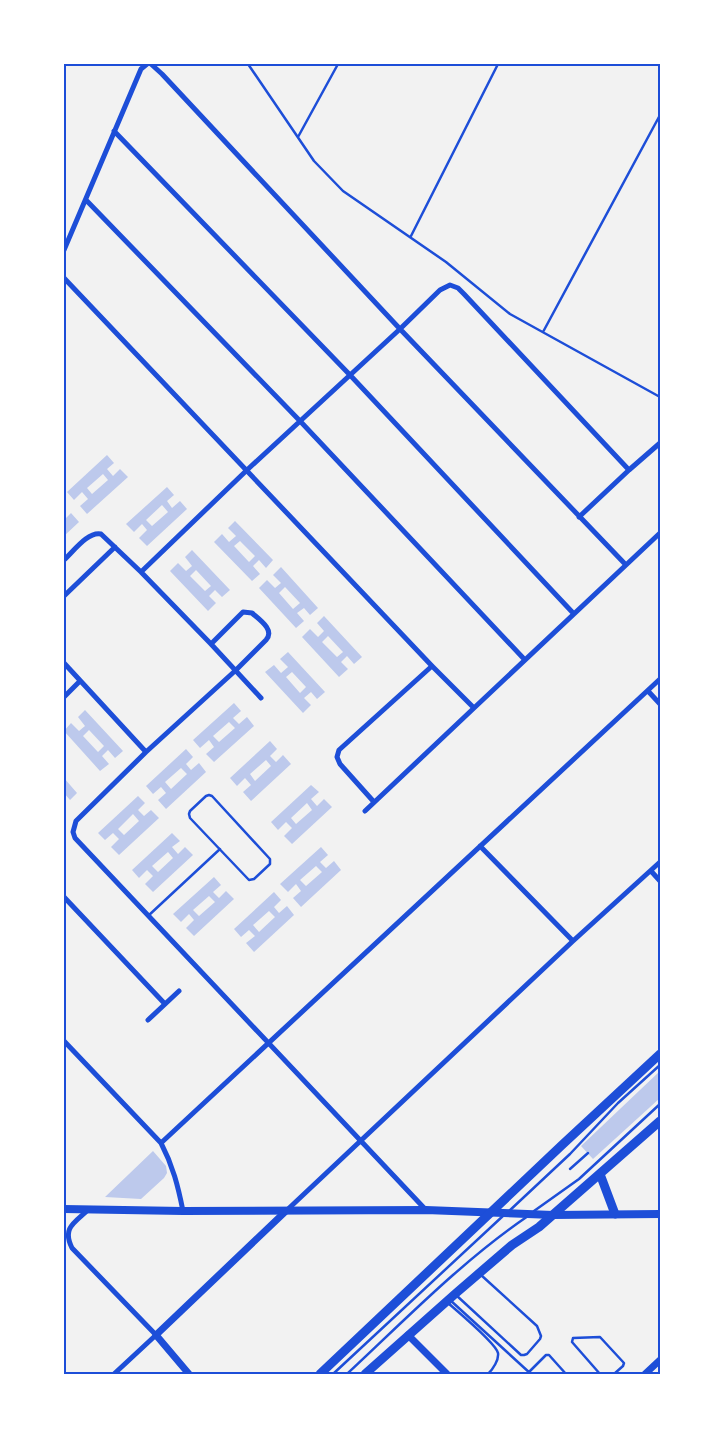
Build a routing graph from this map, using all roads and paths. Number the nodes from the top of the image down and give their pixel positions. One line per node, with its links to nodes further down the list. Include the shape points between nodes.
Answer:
1 (146, 64): 7 (street)
2 (151, 64): 13 (street)
3 (248, 64): 8 (lane)
4 (338, 64): 8 (lane)
5 (498, 64): 10 (lane)
6 (660, 115): 14 (lane)
7 (114, 131): 9 (street); 15 (street)
8 (298, 137): 10 (lane, via 314,161 343,191)
9 (86, 200): 11 (street); 17 (street)
10 (410, 236): 14 (lane, via 510,314)
11 (64, 250)
12 (64, 278): 19 (street)
13 (400, 329): 15 (street); 20 (street, via 440,290 450,285 458,288); 21 (street)
14 (543, 332): 16 (lane)
15 (350, 375): 17 (street); 28 (street)
16 (660, 397)
17 (300, 421): 19 (street); 30 (street)
18 (660, 443): 20 (street)
19 (247, 470): 26 (street); 32 (street)
20 (629, 470): 21 (street)
21 (579, 517): 25 (street)
22 (660, 533): 25 (street)
23 (115, 547): 24 (street, via 97,533 90,535); 26 (street); 27 (street)
24 (64, 560)
25 (626, 565): 28 (street)
26 (141, 572): 29 (street)
27 (64, 596)
28 (574, 614): 30 (street)
29 (211, 644): 33 (street); 33 (street, via 243,612 252,613 268,629 269,637)
30 (525, 660): 40 (street)
31 (64, 663): 35 (street)
32 (432, 666): 40 (street); 42 (street, via 339,750 340,764)
33 (236, 670): 38 (street); 41 (street)
34 (660, 679): 36 (street)
35 (80, 681): 37 (street); 41 (street)
36 (648, 691): 39 (street); 44 (street)
37 (64, 696)
38 (261, 698)
39 (660, 704)
40 (474, 708): 42 (street)
41 (146, 752): 50 (street, via 76,821 73,832 79,844)
42 (374, 802): 43 (street)
43 (365, 811)
44 (480, 846): 51 (street); 56 (street)
45 (220, 849): 45 (lane, via 189,814 209,795 270,859 270,864 249,880); 50 (lane)
46 (660, 862): 47 (street)
47 (651, 871): 48 (street); 51 (street)
48 (660, 881)
49 (64, 897): 53 (street)
50 (148, 917): 56 (street)
51 (573, 941): 61 (street)
52 (179, 991): 53 (street)
53 (165, 1004): 54 (street)
54 (148, 1020)
55 (64, 1041): 62 (street)
56 (268, 1043): 61 (street); 62 (street)
57 (660, 1054): 71 (main road)
58 (660, 1065): 72 (lane)
59 (660, 1104): 75 (lane, via 579,1179)
60 (660, 1121): 65 (main road)
61 (361, 1141): 68 (street); 70 (street)
62 (161, 1144): 69 (street, via 175,1174)
63 (588, 1153): 64 (path)
64 (570, 1169)
65 (600, 1174): 73 (main road); 76 (main road)
66 (64, 1209): 67 (main road)
67 (88, 1209): 69 (main road); 79 (street, via 70,1227 68,1241)
68 (426, 1210): 70 (main road); 71 (main road)
69 (183, 1211): 70 (main road)
70 (286, 1211): 79 (street)
71 (490, 1213): 72 (main road); 85 (main road)
72 (506, 1214): 75 (main road); 86 (lane)
73 (615, 1214): 74 (main road); 76 (main road)
74 (660, 1214)
75 (530, 1215): 76 (main road); 87 (lane, via 503,1232 461,1268)
76 (553, 1215): 77 (main road)
77 (479, 1274): 78 (main road); 78 (lane, via 537,1326 540,1339 527,1354 521,1354)
78 (450, 1298): 80 (main road); 82 (lane); 90 (lane, via 498,1352)
79 (156, 1334): 83 (street); 84 (street)
80 (408, 1335): 88 (main road); 89 (street)
81 (660, 1360): 94 (street)
82 (530, 1373): 91 (lane, via 549,1355)
83 (114, 1374)
84 (189, 1374)
85 (320, 1374)
86 (333, 1374)
87 (347, 1374)
88 (365, 1374)
89 (447, 1374)
90 (488, 1374)
91 (566, 1374)
92 (600, 1374): 93 (lane, via 572,1342 573,1338 602,1338 624,1363)
93 (614, 1374)
94 (645, 1374)

